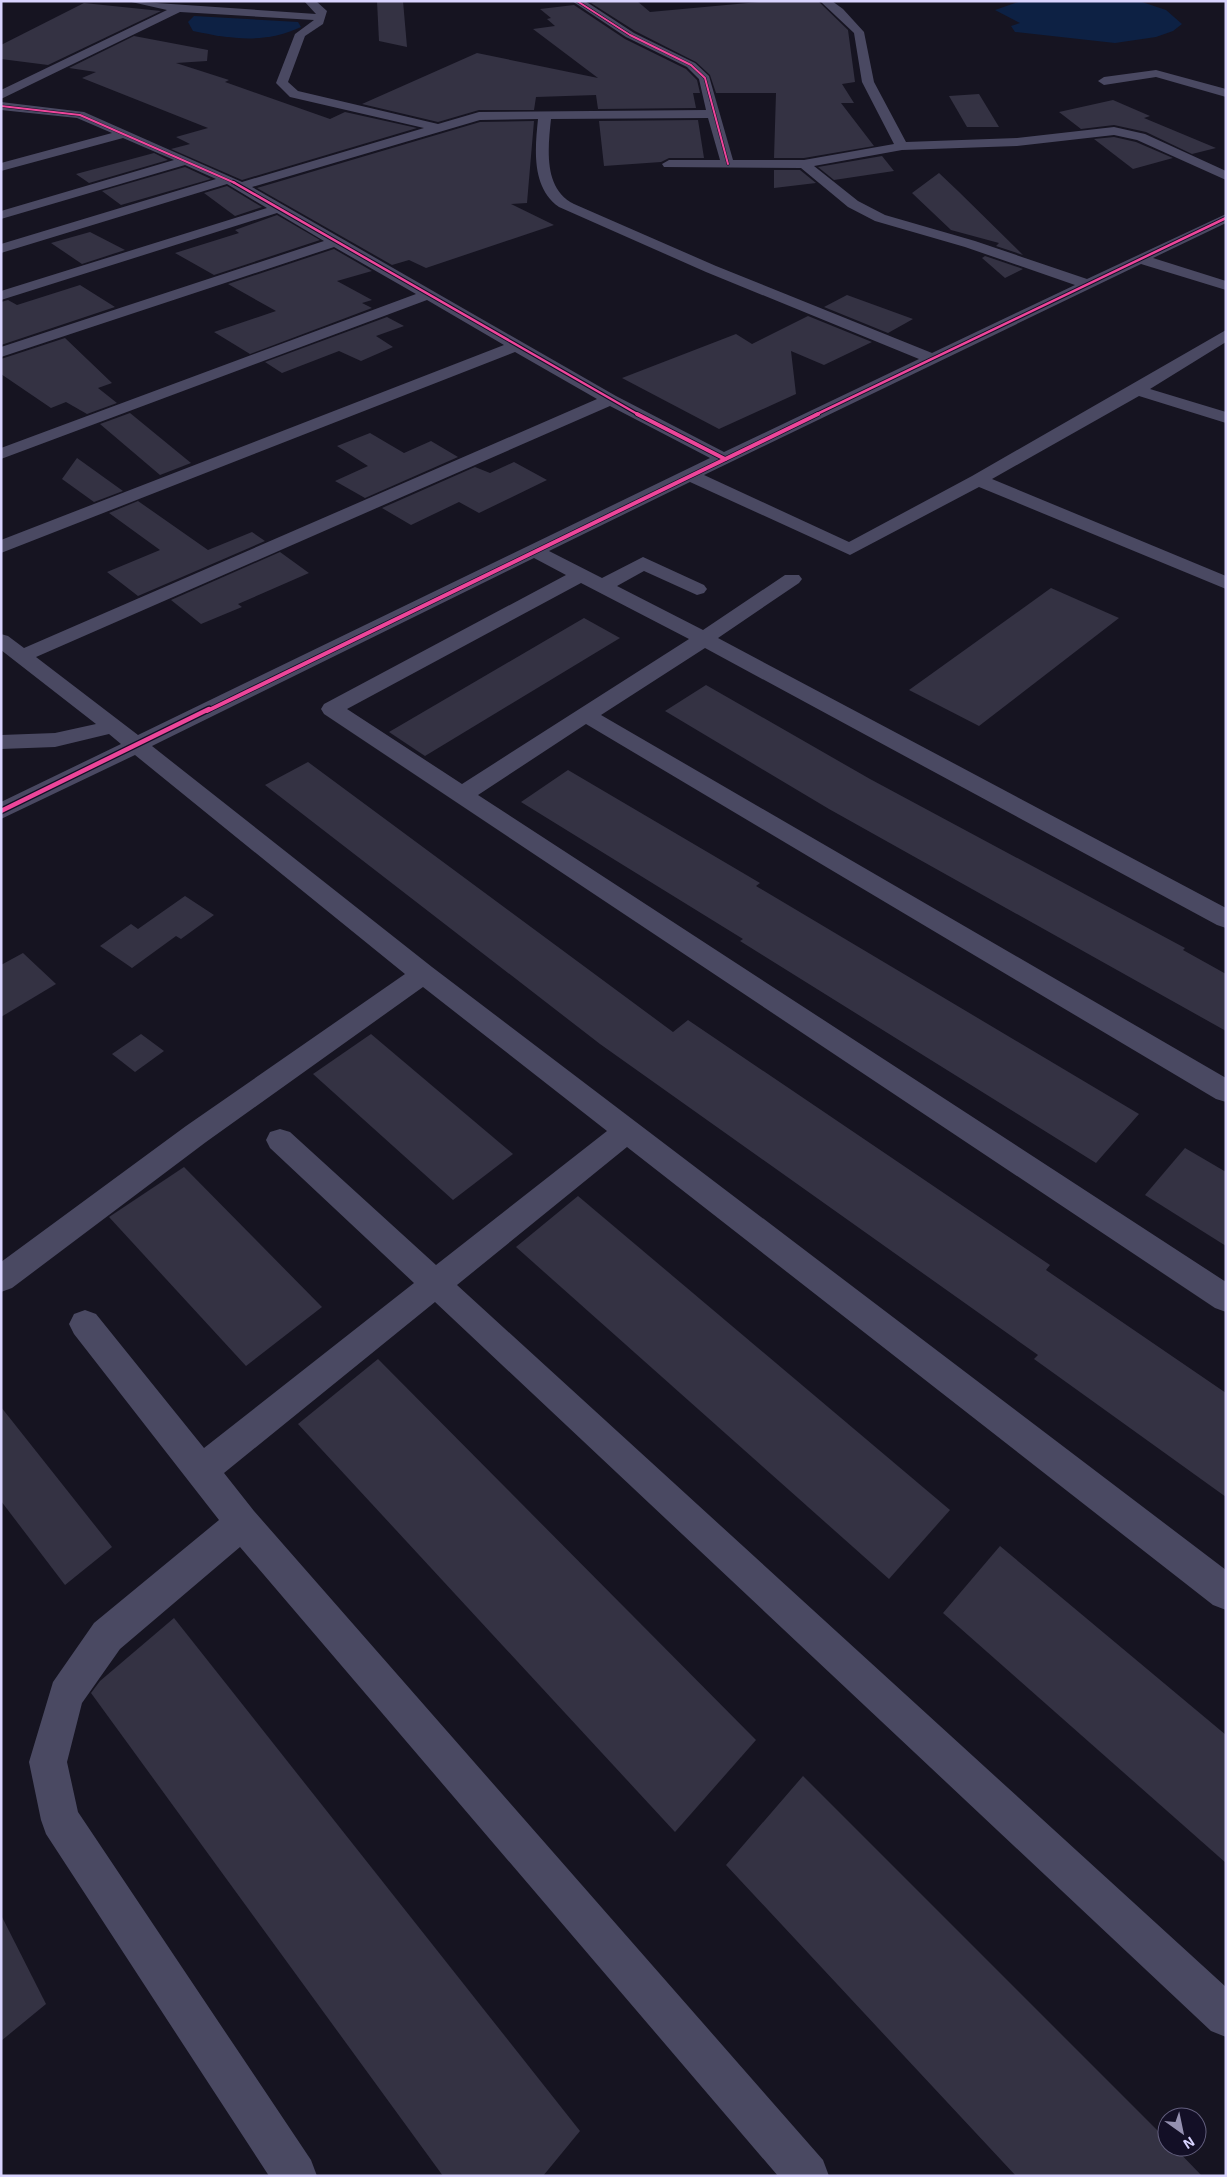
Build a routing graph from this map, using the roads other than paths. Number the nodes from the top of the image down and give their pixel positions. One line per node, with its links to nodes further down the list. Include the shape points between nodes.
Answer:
1 (132, 1): 5 (street)
2 (310, 1): 6 (street, via 322,11)
3 (577, 1): 12 (street, via 630,35 691,65 706,78)
4 (825, 1): 17 (street, via 859,32 868,82)
5 (178, 9): 6 (street); 9 (street)
6 (320, 17): 15 (street, via 318,24 300,34 282,83 294,94)
7 (1104, 81): 8 (street, via 1156,73)
8 (1226, 93)
9 (1, 95)
10 (1, 106): 11 (street)
11 (38, 111): 14 (street); 16 (street, via 80,116)
12 (713, 114): 13 (street); 20 (street)
13 (545, 115): 15 (street, via 479,116); 38 (street, via 541,152 548,188 559,201 711,269)
14 (1, 120)
15 (436, 128): 24 (street)
16 (123, 134): 18 (street); 22 (street)
17 (902, 146): 21 (street); 23 (street, via 1017,142 1114,131 1141,137)
18 (185, 161): 24 (street); 26 (street)
19 (669, 164): 20 (street)
20 (728, 164): 21 (street)
21 (804, 164): 31 (street, via 853,204 880,218)
22 (1, 167)
23 (1226, 176)
24 (234, 183): 25 (street); 29 (street)
25 (280, 208): 28 (street); 34 (street)
26 (1, 215)
27 (1226, 218): 30 (street)
28 (334, 242): 33 (street); 37 (street)
29 (1, 249)
30 (1140, 258): 31 (street); 32 (street)
31 (1088, 284): 38 (street)
32 (1226, 286)
33 (427, 295): 36 (street); 42 (street)
34 (1, 296)
35 (1226, 335): 39 (street)
36 (516, 346): 40 (street); 46 (street)
37 (1, 352)
38 (933, 358): 43 (street)
39 (1137, 390): 41 (street); 45 (street)
40 (610, 400): 43 (street); 55 (street)
41 (1226, 418)
42 (1, 454)
43 (725, 458): 44 (street)
44 (690, 475): 45 (street, via 850,549); 47 (street)
45 (978, 480): 50 (street)
46 (1, 547)
47 (535, 552): 48 (street); 59 (street)
48 (580, 575): 51 (street); 60 (street, via 332,709)
49 (792, 579): 53 (street)
50 (1226, 583)
51 (602, 586): 52 (street, via 643,563); 53 (street)
52 (697, 589)
53 (704, 639): 56 (street); 62 (street)
54 (1, 640): 55 (street)
55 (22, 656): 57 (street)
56 (586, 715): 60 (street); 64 (street)
57 (112, 727): 58 (street, via 54,740); 59 (street)
58 (1, 742)
59 (138, 746): 61 (street); 63 (street)
60 (463, 794): 69 (street)
61 (1, 811)
62 (1226, 919)
63 (423, 974): 65 (street); 67 (street, via 196,1134)
64 (1226, 1091)
65 (628, 1130): 68 (street); 73 (street)
66 (280, 1140): 68 (street)
67 (1, 1278)
68 (436, 1284): 71 (street); 74 (street)
69 (1226, 1299)
70 (85, 1324): 71 (street)
71 (202, 1470): 72 (street)
72 (242, 1523): 75 (street, via 107,1636 66,1695 48,1762 60,1820); 76 (street)
73 (1226, 1592)
74 (1226, 2016)
75 (295, 2176)
76 (807, 2176)

